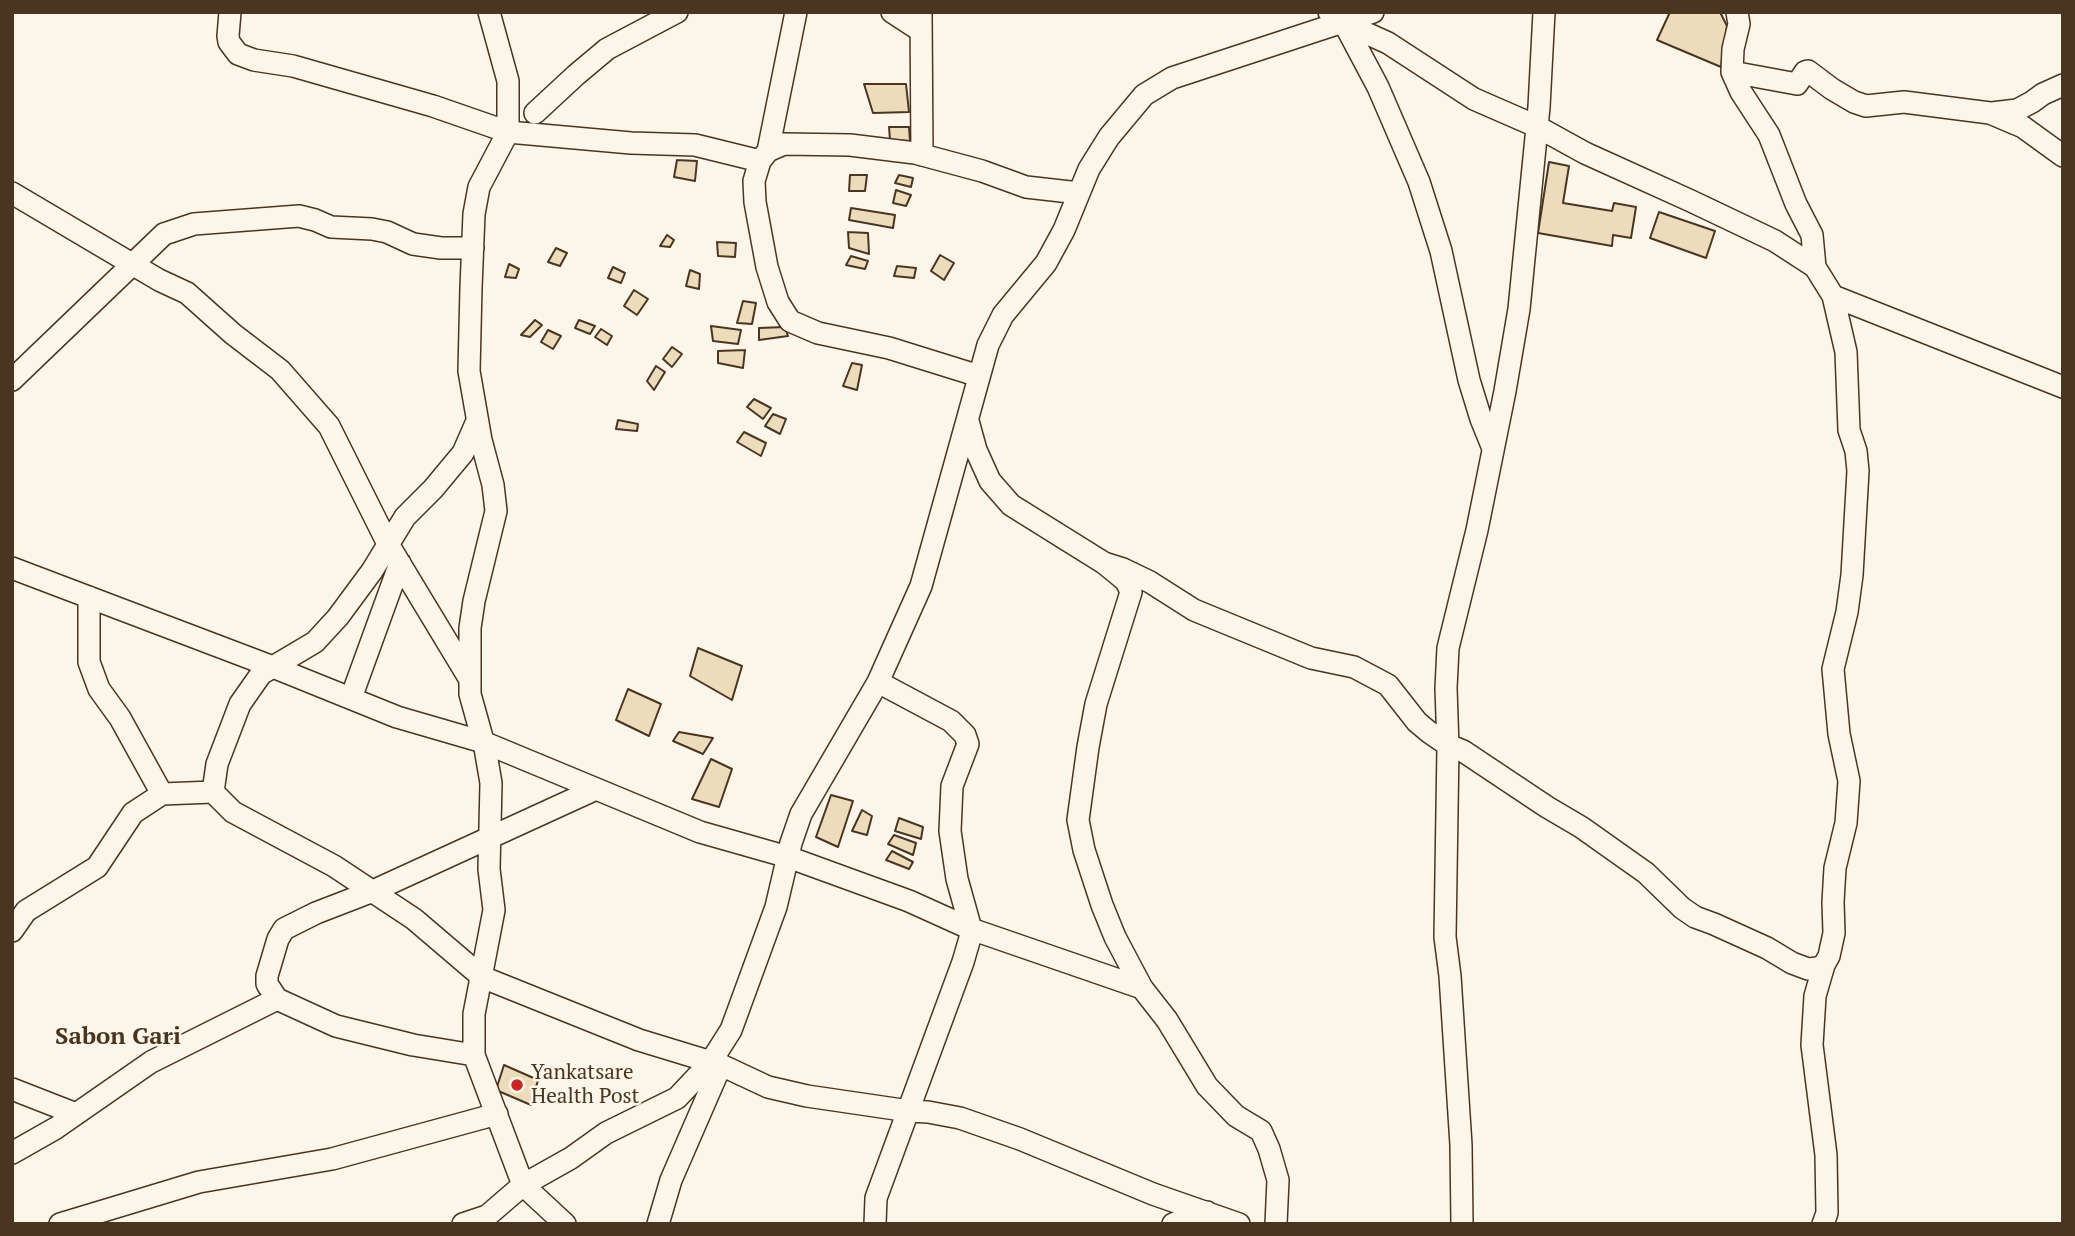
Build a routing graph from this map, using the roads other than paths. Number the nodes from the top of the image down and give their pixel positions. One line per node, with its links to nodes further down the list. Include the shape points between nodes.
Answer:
1 (230, 12): 17 (street, via 229,42 237,54 433,106)
2 (489, 12): 12 (street)
3 (677, 12): 14 (street, via 607,49)
4 (796, 12): 19 (street)
5 (892, 12): 10 (street)
6 (1373, 12): 9 (street)
7 (1544, 12): 16 (street)
8 (1737, 12): 11 (street)
9 (1333, 15): 16 (street, via 1388,43 1474,99); 22 (street, via 1288,39 1172,78 1144,95 1109,137); 33 (street, via 1378,87 1419,182 1441,251 1469,380)
10 (921, 22): 20 (street)
11 (1732, 72): 15 (street, via 1797,84 1808,71 1866,106 1904,102); 26 (street, via 1769,135 1812,235)
12 (508, 81): 14 (street); 17 (street)
13 (2063, 85): 15 (street, via 2017,110)
14 (535, 113): 18 (street)
15 (1990, 113): 21 (street, via 2024,127)
16 (1536, 127): 26 (street, via 1775,241); 33 (street, via 1519,309)
17 (508, 132): 18 (street); 24 (street, via 479,187)
18 (552, 136): 19 (street, via 695,145)
19 (764, 155): 20 (street, via 785,144 850,145); 28 (street, via 754,181 755,202 767,267 778,302 790,321 818,333 889,348)
20 (922, 155): 22 (street, via 1026,187)
21 (2063, 156)
22 (1079, 193): 28 (street, via 1046,263 1003,315)
23 (12, 194): 25 (street)
24 (472, 248): 25 (street, via 413,244 387,232 331,227 299,216 194,223 164,234); 32 (street, via 468,371)
25 (132, 264): 29 (street); 34 (street, via 187,293 280,370 329,426)
26 (1815, 267): 27 (street)
27 (1833, 296): 30 (street); 53 (street, via 1846,352 1849,430 1858,471 1852,575 1833,669 1849,781 1846,823 1835,868 1834,933)
28 (979, 376): 31 (street)
29 (12, 380)
30 (2063, 387)
31 (968, 420): 36 (street, via 990,481 1011,505); 41 (street, via 921,586)
32 (477, 421): 34 (street, via 463,453 405,517); 40 (street, via 496,511 474,601)
33 (1492, 446): 44 (street, via 1448,648)
34 (388, 544): 35 (street); 39 (street, via 338,617 314,642)
35 (400, 563): 40 (street); 42 (street)
36 (1104, 563): 44 (street, via 1150,582 1194,610 1377,679 1388,685 1417,722); 55 (street, via 1126,581 1131,592 1096,704 1078,820 1102,905)
37 (12, 568): 38 (street)
38 (89, 597): 39 (street); 47 (street, via 89,662 99,689)
39 (273, 667): 42 (street); 46 (street, via 261,674 240,704)
40 (470, 679): 43 (street)
41 (878, 682): 49 (street, via 801,814); 51 (street, via 951,721 965,735 968,744 952,786 950,831)
42 (351, 698): 43 (street)
43 (483, 742): 45 (street); 48 (street, via 491,783)
44 (1448, 745): 53 (street, via 1464,751 1636,865 1695,917 1808,969); 74 (street, via 1445,937 1461,1145)
45 (596, 789): 48 (street); 49 (street, via 700,832)
46 (213, 792): 47 (street); 50 (street, via 233,812)
47 (162, 794): 52 (street, via 133,813 97,867 26,911)
48 (490, 838): 50 (street); 54 (street, via 494,910)
49 (788, 857): 51 (street); 58 (street, via 776,907)
50 (373, 891): 54 (street); 56 (street, via 284,929 267,976)
51 (971, 929): 55 (street); 60 (street)
52 (12, 931)
53 (1825, 965): 75 (street, via 1815,996 1812,1045 1826,1155 1827,1213)
54 (482, 977): 57 (street, via 474,1014); 58 (street, via 626,1035)
55 (1142, 988): 73 (street, via 1207,1086 1236,1116 1261,1131 1278,1180)
56 (277, 999): 57 (street, via 336,1026); 61 (street, via 151,1062)
57 (474, 1055): 62 (street)
58 (716, 1064): 60 (street, via 768,1087); 64 (street, via 677,1098 606,1133); 69 (street)
59 (12, 1088): 61 (street)
60 (909, 1111): 65 (street, via 960,1118); 70 (street, via 876,1198)
61 (76, 1114): 63 (street)
62 (497, 1114): 64 (street); 66 (street, via 332,1160 199,1182)
63 (12, 1153)
64 (523, 1185): 67 (street, via 487,1216); 68 (street)
65 (1207, 1212): 71 (street); 72 (street)
66 (60, 1224)
67 (463, 1224)
68 (565, 1224)
69 (658, 1224)
70 (875, 1224)
71 (1173, 1224)
72 (1239, 1224)
73 (1276, 1224)
74 (1462, 1224)
75 (1823, 1224)

